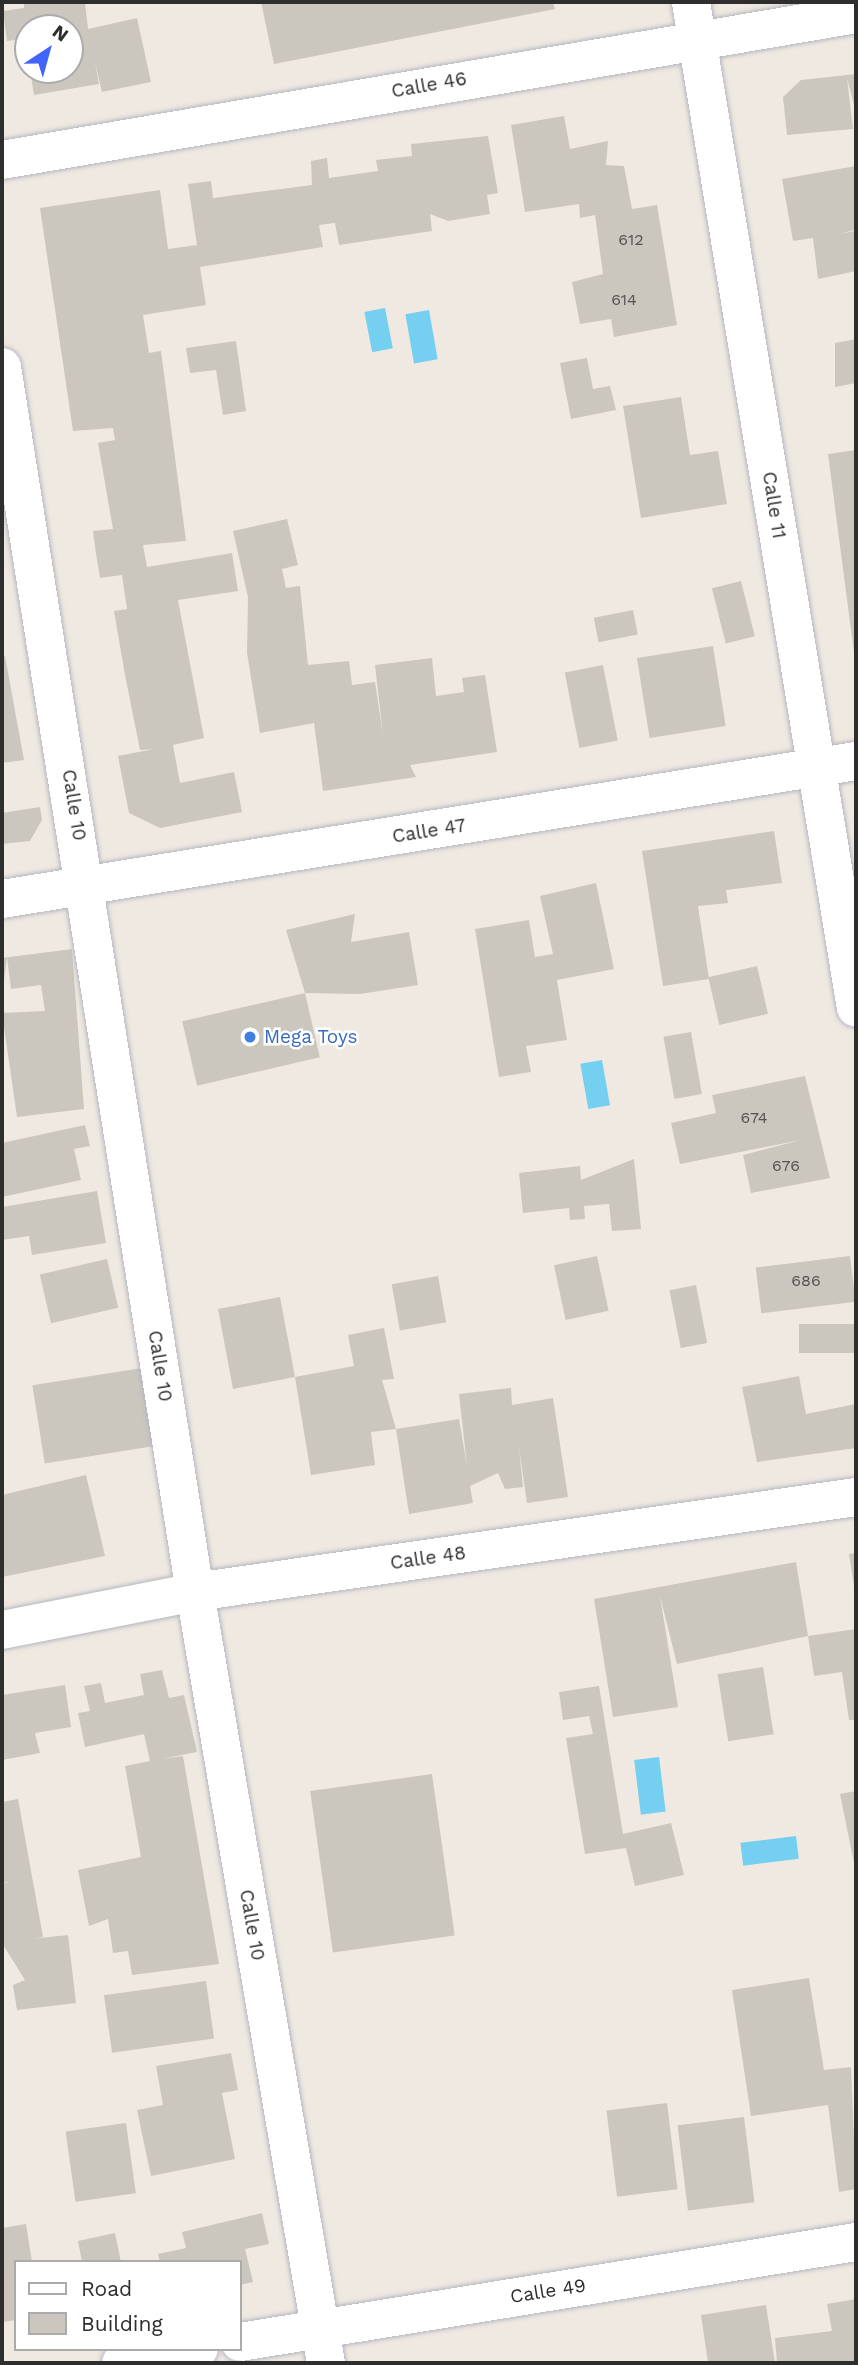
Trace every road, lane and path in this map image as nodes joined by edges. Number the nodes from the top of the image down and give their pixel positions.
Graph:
1 (691, 2) edge
2 (856, 14) edge
3 (697, 39) junction
4 (2, 160) edge
5 (2, 367) edge
6 (856, 761) edge
7 (818, 768) junction
8 (87, 886) junction
9 (2, 899) edge
10 (856, 1007) edge
11 (856, 1497) edge
12 (195, 1592) junction
13 (2, 1630) edge
14 (856, 2242) edge
15 (242, 2342) edge
16 (323, 2345) edge
17 (188, 2351) edge
18 (121, 2363) edge

1 - 3 street, Calle 11
2 - 3 street, Calle 46
3 - 4 street, Calle 46
3 - 7 street, Calle 11
5 - 8 street, Calle 10
6 - 7 street, Calle 47
7 - 8 street, Calle 47
7 - 10 street, Calle 11
8 - 9 street, Calle 47
8 - 12 street, Calle 10
11 - 12 street, Calle 48
12 - 13 street, Calle 48
12 - 16 street, Calle 10
14 - 16 street, Calle 49
15 - 16 street, Calle 49
17 - 18 street

